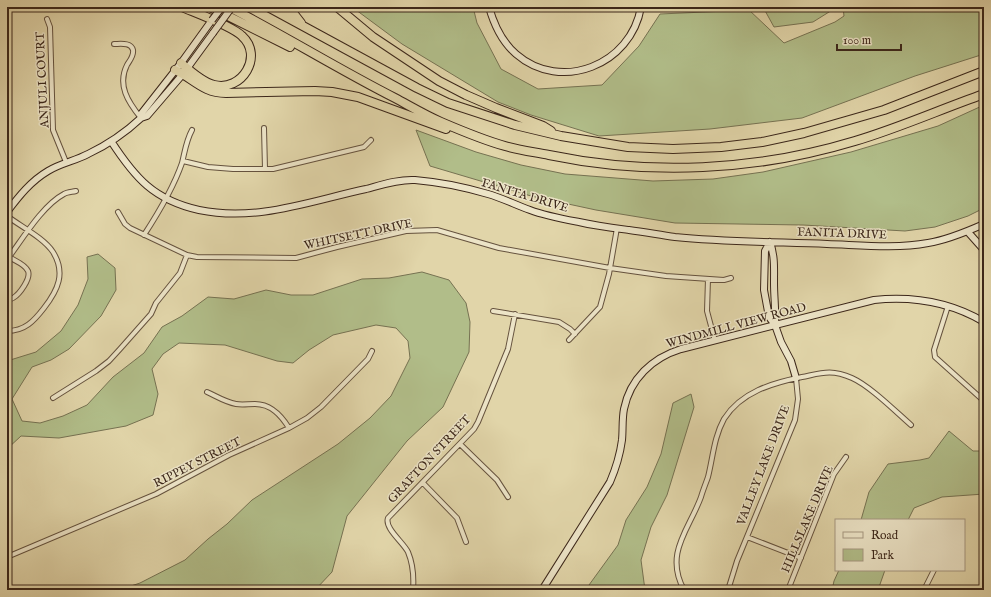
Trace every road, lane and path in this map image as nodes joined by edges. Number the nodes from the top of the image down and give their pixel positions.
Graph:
1 (182, 7) edge
2 (210, 7) edge
3 (222, 7) edge
4 (229, 7) edge
5 (232, 7) edge
6 (268, 7) edge
7 (284, 7) edge
8 (337, 7) edge
9 (488, 7) edge
10 (641, 7) edge
11 (47, 19) dead end
12 (303, 26) junction
13 (114, 44) dead end
14 (335, 67) junction
15 (184, 68) junction
16 (175, 70) joint
17 (984, 71) edge
18 (984, 94) edge
19 (141, 118) junction
20 (264, 128) dead end
21 (192, 130) dead end
22 (561, 136) junction
23 (371, 140) dead end
24 (489, 141) junction
25 (111, 142) junction
26 (182, 161) junction
27 (66, 162) junction
28 (265, 169) junction
29 (76, 191) dead end
30 (167, 199) junction
31 (7, 212) edge
32 (118, 212) dead end
33 (7, 216) edge
34 (984, 224) edge
35 (617, 228) junction
36 (29, 231) junction
37 (968, 232) junction
38 (144, 235) junction
39 (770, 242) junction
40 (984, 250) edge
41 (187, 255) junction
42 (8, 259) edge
43 (610, 268) junction
44 (732, 278) dead end
45 (708, 279) junction
46 (7, 300) edge
47 (948, 306) junction
48 (493, 311) dead end
49 (515, 314) junction
50 (984, 322) edge
51 (775, 325) junction
52 (7, 331) edge
53 (575, 334) junction
54 (569, 340) dead end
55 (714, 341) junction
56 (372, 351) dead end
57 (796, 378) junction
58 (207, 392) dead end
59 (52, 398) dead end
60 (984, 402) edge
61 (911, 425) dead end
62 (289, 428) junction
63 (460, 444) junction
64 (846, 457) dead end
65 (423, 483) junction
66 (508, 497) dead end
67 (746, 538) junction
68 (466, 542) dead end
69 (7, 557) edge
70 (800, 558) junction
71 (934, 571) edge
72 (413, 590) edge
73 (542, 590) edge
74 (684, 590) edge
75 (728, 590) edge
76 (788, 590) edge
77 (924, 590) edge

1 - 15 highway
2 - 14 highway
3 - 15 main road, bridge
4 - 14 highway
5 - 15 main road, bridge
6 - 12 highway
7 - 12 highway
8 - 22 highway
9 - 10 main road
11 - 27 street, ANJULI COURT
12 - 22 highway
13 - 19 street
14 - 24 highway
15 - 16 highway
15 - 19 main road
15 - 24 highway
16 - 19 main road
17 - 22 highway
18 - 24 highway
19 - 25 main road
20 - 28 street
21 - 26 street
23 - 28 street
25 - 27 main road
25 - 30 main road, FANITA DRIVE
26 - 28 street
26 - 30 street
27 - 31 main road
29 - 36 street
30 - 35 main road, FANITA DRIVE
30 - 38 street
32 - 38 street, WHITSETT DRIVE
33 - 36 street
34 - 37 main road, FANITA DRIVE
35 - 39 main road, FANITA DRIVE
35 - 43 street
36 - 42 street
36 - 52 street
37 - 39 main road, FANITA DRIVE
37 - 40 main road
38 - 41 street, WHITSETT DRIVE
39 - 51 main road, VALLEY LAKE DRIVE
39 - 51 main road, VALLEY LAKE DRIVE
41 - 43 street, WHITSETT DRIVE
41 - 59 street
42 - 46 street
43 - 45 street, WHITSETT DRIVE
43 - 53 street
44 - 45 street, WHITSETT DRIVE
45 - 55 street
47 - 50 main road, WINDMILL VIEW ROAD
47 - 51 main road, WINDMILL VIEW ROAD
47 - 60 street
48 - 49 street
49 - 53 street
49 - 63 street, GRAFTON STREET
51 - 55 main road, WINDMILL VIEW ROAD
51 - 57 main road, VALLEY LAKE DRIVE
53 - 54 street
55 - 73 main road, WINDMILL VIEW ROAD
56 - 62 street, RIPPEY STREET
57 - 61 street
57 - 67 street, VALLEY LAKE DRIVE
57 - 74 street
58 - 62 street
62 - 69 street, RIPPEY STREET
63 - 65 street, GRAFTON STREET
63 - 66 street
64 - 70 street, HILLSLAKE DRIVE
65 - 68 street
65 - 72 street, GRAFTON STREET
67 - 70 street
67 - 75 street, VALLEY LAKE DRIVE
70 - 76 street, HILLSLAKE DRIVE
71 - 77 street

